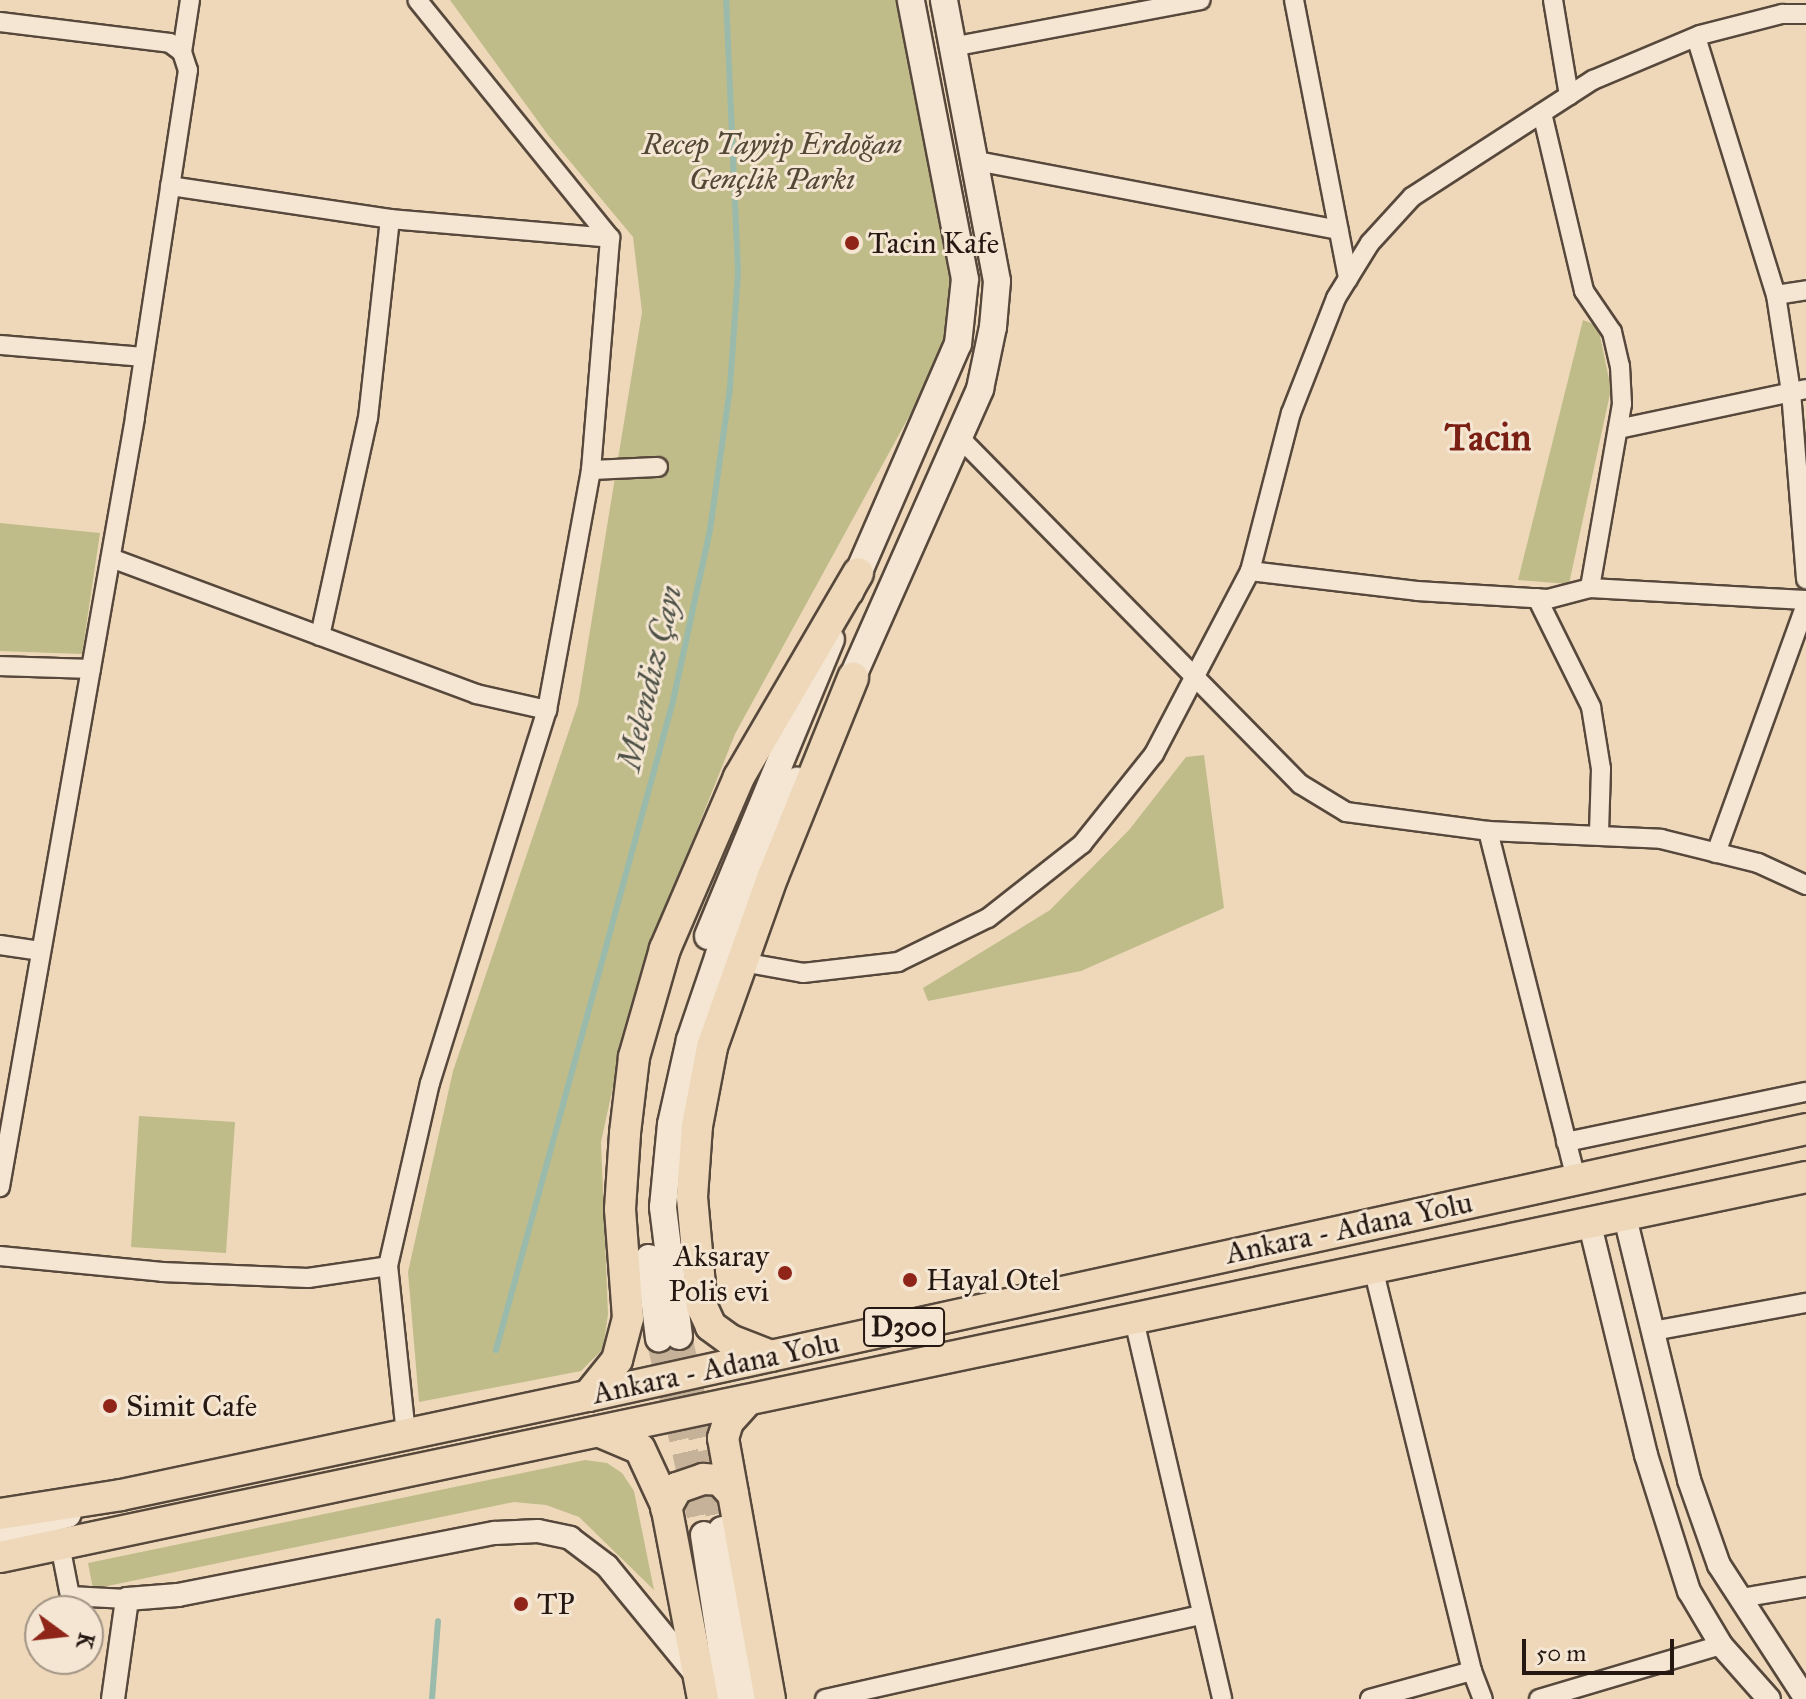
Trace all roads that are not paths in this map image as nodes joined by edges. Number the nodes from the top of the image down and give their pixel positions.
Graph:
1 (190, 0) edge
2 (417, 0) edge
3 (911, 0) edge
4 (944, 0) edge
5 (1201, 0) edge
6 (1294, 0) edge
7 (1553, 0) edge
8 (1806, 14) edge
9 (0, 22) edge
10 (1696, 37) junction
11 (952, 47) junction
12 (182, 52) junction
13 (1569, 96) junction
14 (1542, 113) junction
15 (977, 161) junction
16 (170, 186) junction
17 (390, 219) junction
18 (1338, 230) junction
19 (610, 238) junction
20 (1348, 279) junction
21 (1806, 290) edge
22 (1776, 295) junction
23 (0, 345) edge
24 (144, 357) junction
25 (1798, 391) edge
26 (1618, 429) junction
27 (959, 437) junction
28 (658, 467) dead end
29 (591, 470) junction
30 (111, 558) junction
31 (1250, 571) junction
32 (858, 573) junction
33 (1806, 579) edge
34 (1590, 588) junction
35 (1537, 598) junction
36 (1806, 602) edge
37 (320, 636) junction
38 (0, 666) edge
39 (91, 669) junction
40 (853, 678) junction
41 (1195, 678) junction
42 (547, 710) junction
43 (1488, 831) junction
44 (1599, 833) junction
45 (1716, 853) junction
46 (1806, 885) edge
47 (0, 945) edge
48 (40, 951) junction
49 (742, 962) junction
50 (1806, 1092) edge
51 (1806, 1129) edge
52 (1566, 1142) junction
53 (1806, 1177) edge
54 (1576, 1178) junction
55 (0, 1187) edge
56 (1624, 1213) junction
57 (1589, 1221) junction
58 (0, 1256) edge
59 (388, 1266) junction
60 (1373, 1268) junction
61 (1806, 1303) edge
62 (1134, 1320) junction
63 (1653, 1331) junction
64 (771, 1356) junction
65 (588, 1396) junction
66 (746, 1402) junction
67 (600, 1432) junction
68 (406, 1434) junction
69 (733, 1494) junction
70 (121, 1495) junction
71 (666, 1508) junction
72 (0, 1514) edge
73 (0, 1532) edge
74 (60, 1545) junction
75 (0, 1557) edge
76 (1806, 1587) edge
77 (1741, 1598) junction
78 (127, 1599) junction
79 (1202, 1615) junction
80 (1721, 1645) junction
81 (1472, 1671) junction
82 (702, 1690) edge
83 (113, 1699) edge
84 (729, 1699) edge
85 (748, 1699) edge
86 (770, 1699) edge
87 (825, 1699) edge
88 (1222, 1699) edge
89 (1370, 1699) edge
90 (1483, 1699) edge
91 (1539, 1699) edge
92 (1769, 1699) edge
93 (1806, 1699) edge

1 - 12 street
2 - 19 street
3 - 32 main road
4 - 11 main road
5 - 11 street
6 - 18 street
7 - 13 street
8 - 10 street
9 - 12 street
10 - 13 street
10 - 22 street
11 - 15 main road
12 - 16 street
13 - 14 street
14 - 20 street
14 - 26 street
15 - 18 street
15 - 27 main road
16 - 17 street
16 - 24 street
17 - 19 street
17 - 37 street
18 - 20 street
19 - 29 street
20 - 31 street
21 - 22 street
22 - 25 street
23 - 24 street
24 - 30 street
25 - 26 street
25 - 33 street
26 - 34 street
27 - 40 main road
27 - 41 street
28 - 29 street
29 - 42 street
30 - 37 street
30 - 39 street
31 - 35 street
31 - 41 street
32 - 40 main road
32 - 65 highway
34 - 35 street
34 - 36 street
35 - 44 street
36 - 45 street
37 - 42 street
38 - 39 street
39 - 48 street
40 - 49 highway
41 - 43 street
41 - 49 street
42 - 59 street
43 - 44 street
43 - 52 street
44 - 45 street
45 - 46 street
47 - 48 street
48 - 55 street
49 - 64 highway
50 - 52 street
51 - 54 highway, Ankara - Adana Yolu / D300
52 - 54 street
53 - 56 highway, Ankara - Adana Yolu / D300
54 - 64 highway, Ankara - Adana Yolu / D300
56 - 57 highway, Ankara - Adana Yolu / D300
56 - 63 street
57 - 60 highway, Ankara - Adana Yolu / D300
57 - 80 street
58 - 59 street
59 - 68 street
60 - 62 highway, Ankara - Adana Yolu / D300
60 - 81 street
61 - 63 street
62 - 66 highway, Ankara - Adana Yolu / D300
62 - 79 street
63 - 77 street
64 - 65 highway, Ankara - Adana Yolu / D300
65 - 68 highway, Ankara - Adana Yolu / D300
66 - 67 highway, Ankara - Adana Yolu / D300
66 - 69 highway
67 - 71 highway
67 - 74 highway, Ankara - Adana Yolu / D300
68 - 70 highway, Ankara - Adana Yolu / D300
69 - 71 highway
69 - 86 highway
70 - 72 highway, Ankara - Adana Yolu / D300
70 - 73 main road
71 - 82 highway
74 - 75 highway, Ankara - Adana Yolu / D300
74 - 78 street
76 - 77 street
77 - 93 street
78 - 82 street
78 - 83 street
79 - 87 street
79 - 88 street
80 - 91 street
80 - 92 street
81 - 89 street
81 - 90 street
84 - 85 main road

